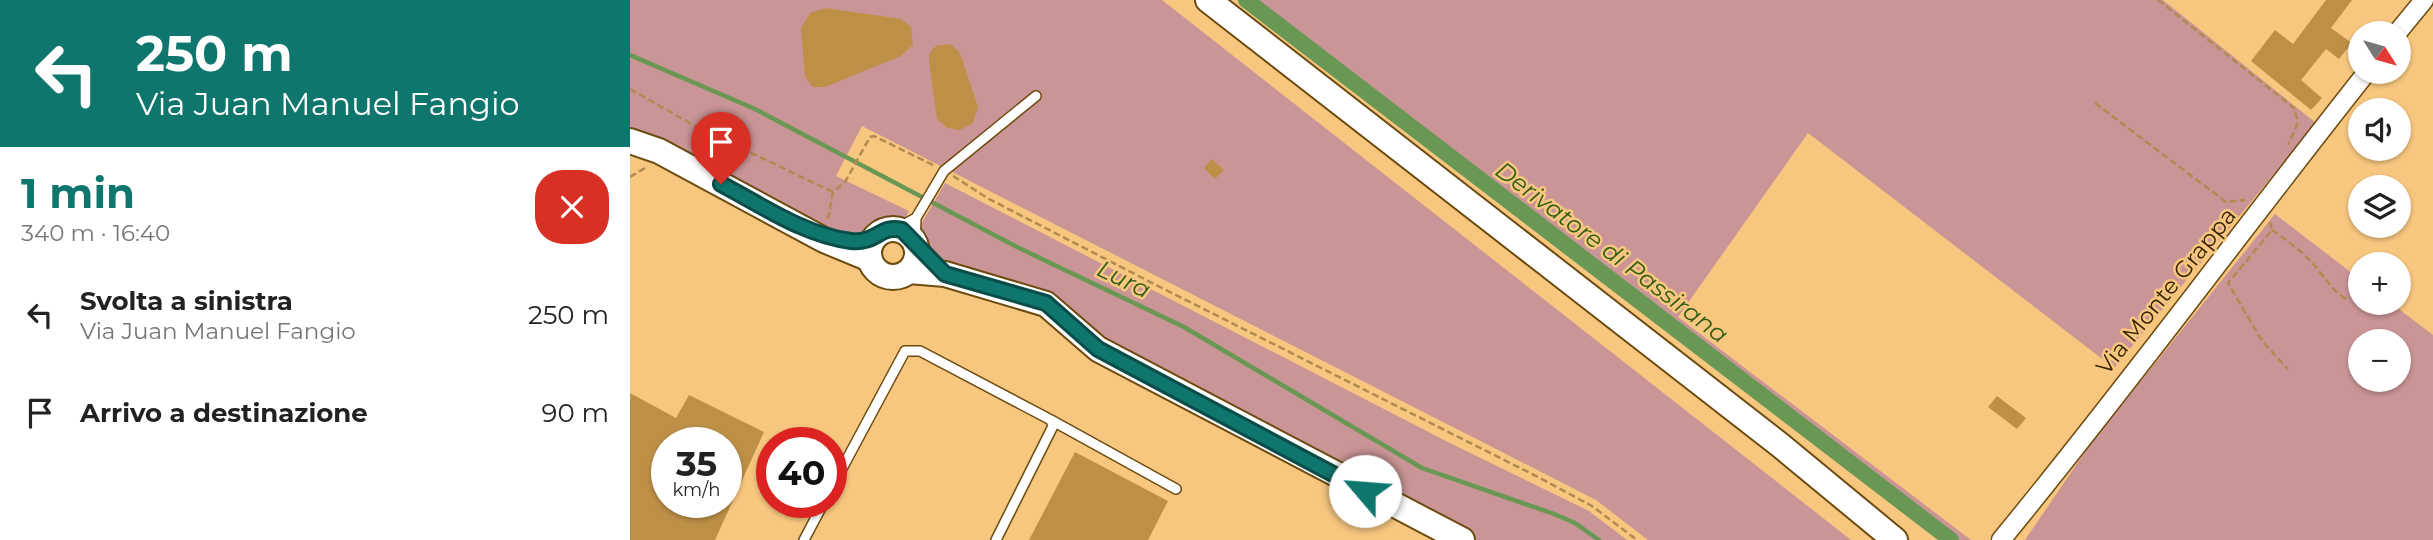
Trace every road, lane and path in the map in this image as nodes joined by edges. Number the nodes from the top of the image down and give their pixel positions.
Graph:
1 (1208, 0) edge
2 (2158, 0) edge
3 (2424, 0) edge
4 (2407, 21) edge
5 (2358, 84) edge
6 (630, 89) edge
7 (1036, 96) dead end
8 (2095, 103) dead end
9 (631, 142) edge
10 (2287, 148) dead end
11 (941, 174) junction
12 (848, 178) dead end
13 (833, 192) dead end
14 (2253, 207) dead end
15 (2270, 219) dead end
16 (2272, 230) junction
17 (911, 241) junction
18 (872, 249) junction
19 (2346, 299) dead end
20 (2288, 369) dead end
21 (1051, 420) junction
22 (847, 459) edge
23 (1176, 489) dead end
24 (816, 518) edge
25 (1456, 538) edge
26 (804, 540) edge
27 (996, 540) edge
28 (1637, 540) edge
29 (1895, 540) edge
30 (2001, 540) edge

1 - 29 street
2 - 10 path
3 - 4 street
5 - 30 street, Via Monte Grappa
6 - 13 path
7 - 11 lane
8 - 14 path
9 - 18 street
11 - 12 path
11 - 17 lane
11 - 28 path
15 - 16 path
16 - 19 path
16 - 20 path
17 - 18 street
17 - 18 street
17 - 25 street
21 - 22 lane
21 - 23 lane
21 - 27 lane
24 - 26 lane

